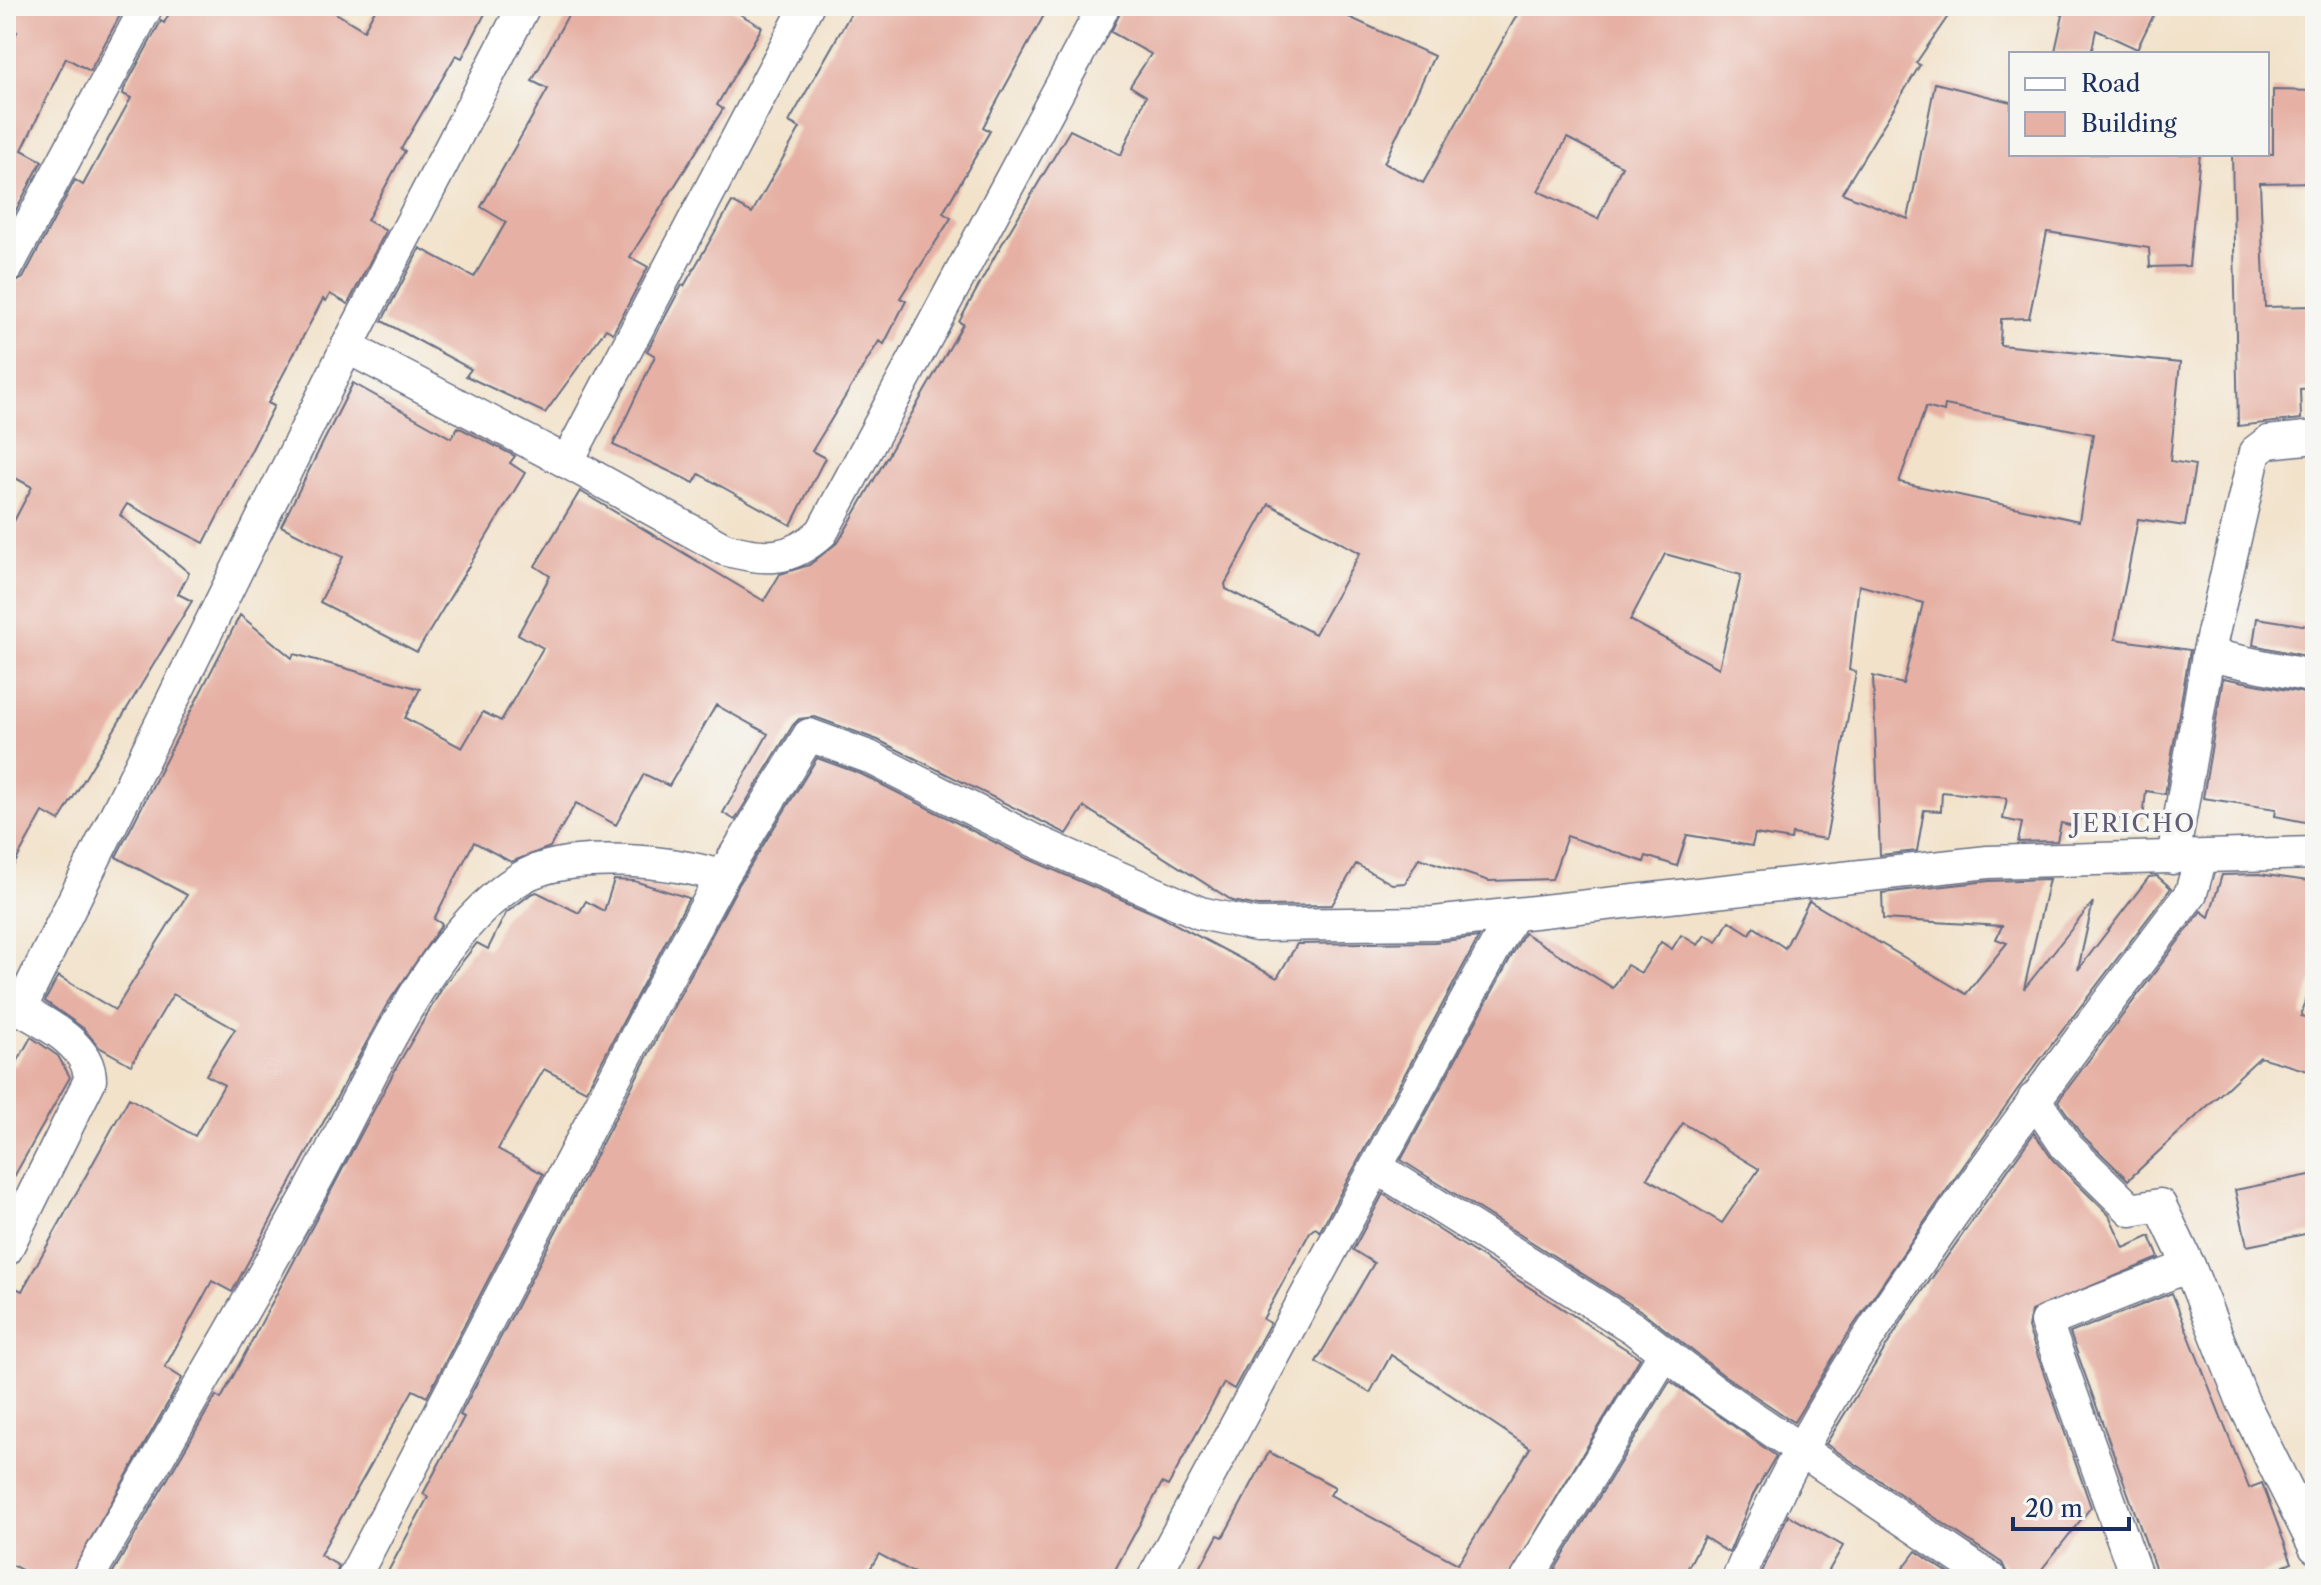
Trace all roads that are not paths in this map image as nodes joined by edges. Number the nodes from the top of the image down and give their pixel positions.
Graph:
1 (147, 6) edge
2 (524, 6) edge
3 (807, 6) edge
4 (1104, 6) edge
5 (6, 269) edge
6 (347, 347) junction
7 (2315, 437) edge
8 (567, 462) junction
9 (2208, 655) junction
10 (2315, 677) edge
11 (2315, 853) edge
12 (2187, 857) junction
13 (722, 877) junction
14 (1513, 914) junction
15 (13, 1005) edge
16 (2034, 1099) junction
17 (1376, 1167) junction
18 (6, 1250) edge
19 (2189, 1266) junction
20 (1665, 1353) junction
21 (1800, 1448) junction
22 (2315, 1547) edge
23 (87, 1579) edge
24 (353, 1579) edge
25 (1153, 1579) edge
26 (1527, 1579) edge
27 (1738, 1579) edge
28 (1991, 1579) edge
29 (2137, 1579) edge

1 - 5 street
2 - 6 street
3 - 8 street
4 - 8 street
6 - 8 street
6 - 15 street
7 - 9 street
9 - 10 street
9 - 12 street
11 - 12 street
12 - 14 street
12 - 16 street
13 - 14 street
13 - 23 street
13 - 24 street
14 - 17 street
15 - 18 street
16 - 19 street
16 - 21 street
17 - 20 street
17 - 25 street
19 - 22 street
19 - 29 street
20 - 21 street
20 - 26 street
21 - 27 street
21 - 28 street

